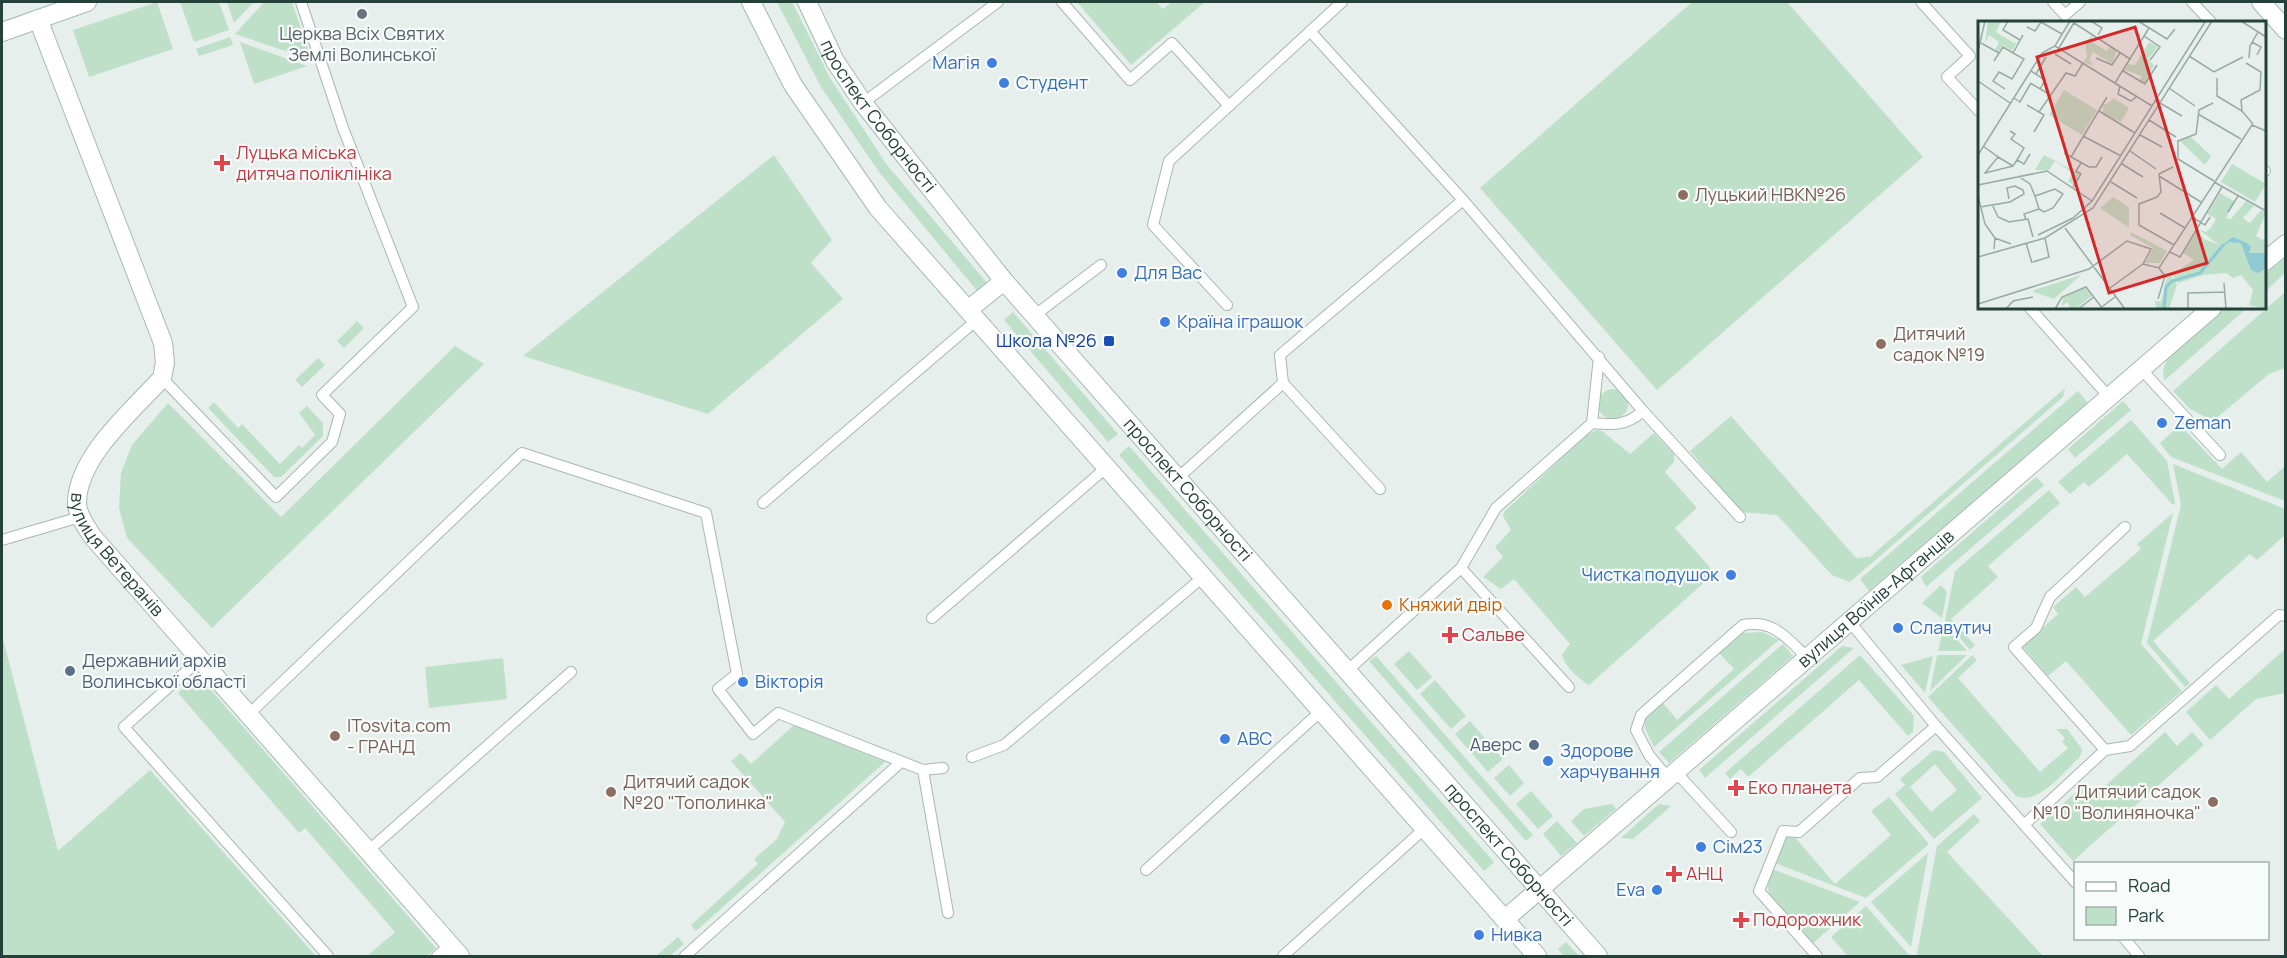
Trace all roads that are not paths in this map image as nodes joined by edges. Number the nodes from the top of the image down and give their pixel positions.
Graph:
1 (87, 2) edge
2 (301, 2) edge
3 (751, 2) edge
4 (807, 2) edge
5 (998, 2) edge
6 (1062, 2) edge
7 (1342, 2) edge
8 (2053, 2) edge
9 (2080, 2) edge
10 (2192, 2) edge
11 (2261, 2) edge
12 (1928, 4) edge
13 (38, 19) junction
14 (2210, 21) edge
15 (2286, 30) edge
16 (1310, 31) junction
17 (2, 32) edge
18 (863, 103) junction
19 (1229, 105) junction
20 (1978, 110) edge
21 (1463, 200) junction
22 (2286, 244) edge
23 (2266, 261) edge
24 (1101, 265) dead end
25 (1004, 281) junction
26 (1227, 305) dead end
27 (2031, 309) edge
28 (2211, 309) edge
29 (973, 314) junction
30 (1035, 315) junction
31 (1599, 357) junction
32 (2141, 369) junction
33 (162, 378) junction
34 (1283, 383) junction
35 (2109, 397) junction
36 (1643, 411) junction
37 (1592, 423) junction
38 (2220, 455) dead end
39 (1107, 467) junction
40 (1179, 477) junction
41 (1380, 489) dead end
42 (763, 503) dead end
43 (80, 517) junction
44 (1740, 517) dead end
45 (2125, 527) dead end
46 (2, 540) edge
47 (1461, 568) junction
48 (1203, 577) junction
49 (2286, 616) edge
50 (932, 618) dead end
51 (1849, 621) junction
52 (1807, 657) junction
53 (199, 660) junction
54 (1348, 670) junction
55 (572, 672) dead end
56 (1569, 687) dead end
57 (1321, 711) junction
58 (249, 714) junction
59 (1936, 726) junction
60 (2105, 750) junction
61 (972, 757) dead end
62 (901, 762) junction
63 (943, 768) dead end
64 (923, 770) junction
65 (1672, 775) junction
66 (2025, 824) junction
67 (1424, 829) junction
68 (1731, 832) dead end
69 (368, 851) junction
70 (1146, 870) dead end
71 (2074, 881) edge
72 (1540, 889) junction
73 (948, 913) dead end
74 (1505, 920) junction
75 (2125, 940) edge
76 (449, 953) edge
77 (328, 957) edge
78 (685, 957) edge
79 (1283, 957) edge
80 (1537, 957) edge
81 (1599, 957) edge
82 (1817, 957) edge
83 (2139, 957) edge

1 - 13 main road
2 - 33 lane
3 - 29 main road
4 - 18 main road, проспект Соборності
5 - 18 lane
6 - 19 lane
7 - 16 lane
8 - 9 lane
10 - 14 lane
11 - 15 main road
12 - 20 lane
13 - 17 main road
13 - 33 main road
16 - 19 lane
16 - 21 lane
18 - 25 main road, проспект Соборності
19 - 26 lane
21 - 31 lane
21 - 34 lane
22 - 23 main road
24 - 30 lane
25 - 29 main road
25 - 30 main road, проспект Соборності
27 - 35 lane
28 - 32 main road, вулиця Воїнів-Афганців
29 - 39 main road
29 - 42 lane
30 - 40 main road, проспект Соборності
31 - 36 lane
31 - 37 lane
32 - 35 main road, вулиця Воїнів-Афганців
32 - 38 lane
33 - 43 main road, вулиця Ветеранів
34 - 40 lane
34 - 41 lane
35 - 51 main road, вулиця Воїнів-Афганців
36 - 37 lane
36 - 44 lane
37 - 47 lane
39 - 48 main road
39 - 50 lane
40 - 54 main road, проспект Соборності
43 - 46 lane
43 - 53 main road, вулиця Ветеранів
45 - 60 lane
47 - 54 lane
47 - 56 lane
48 - 57 main road
48 - 61 lane
49 - 60 lane
51 - 52 main road, вулиця Воїнів-Афганців
51 - 59 lane
52 - 65 main road, вулиця Воїнів-Афганців
52 - 65 lane
53 - 58 main road, вулиця Ветеранів
53 - 77 lane
54 - 72 main road, проспект Соборності
55 - 69 lane
57 - 67 main road
57 - 70 lane
58 - 62 lane
58 - 69 main road, вулиця Ветеранів
59 - 66 lane
59 - 82 lane
60 - 66 lane
62 - 64 lane
62 - 78 lane
63 - 64 lane
64 - 73 lane
65 - 68 lane
65 - 72 main road, вулиця Воїнів-Афганців
66 - 71 lane
67 - 74 main road
67 - 79 lane
69 - 76 main road, вулиця Ветеранів
72 - 74 main road, вулиця Воїнів-Афганців
72 - 81 main road, проспект Соборності
74 - 80 main road
75 - 83 lane

